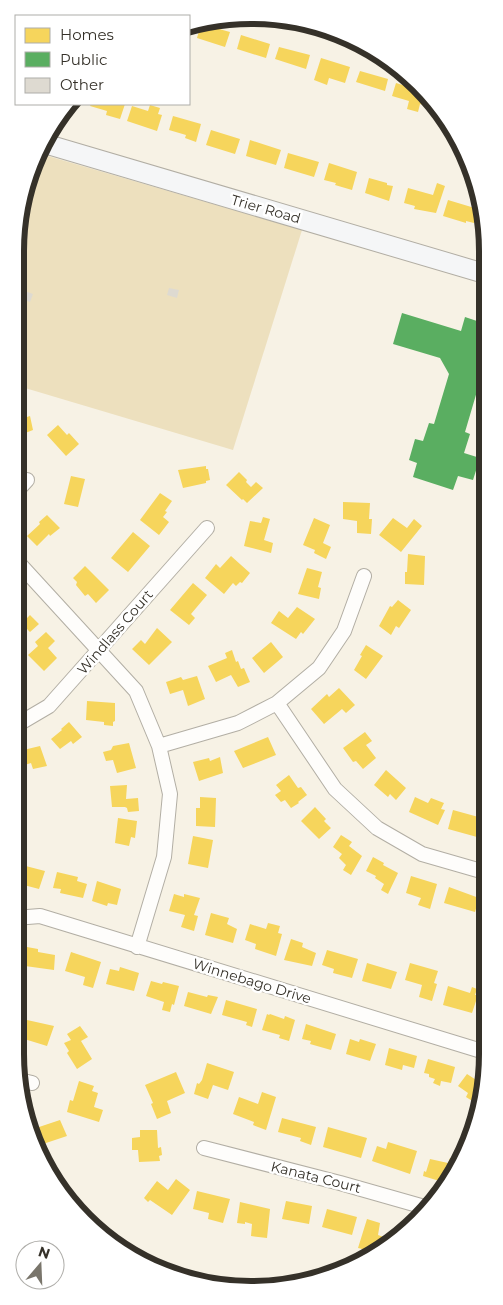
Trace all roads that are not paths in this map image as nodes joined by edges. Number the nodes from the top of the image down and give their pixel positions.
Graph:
1 (50, 145) edge
2 (479, 272) edge
3 (27, 480) dead end
4 (24, 483) edge
5 (207, 528) dead end
6 (24, 569) edge
7 (364, 576) dead end
8 (100, 650) junction
9 (277, 704) junction
10 (24, 721) edge
11 (159, 746) junction
12 (479, 870) edge
13 (24, 917) edge
14 (137, 947) junction
15 (479, 1050) edge
16 (204, 1148) dead end
17 (421, 1206) edge

1 - 2 street, Trier Road
3 - 4 street
5 - 8 street, Windlass Court
6 - 8 street
7 - 9 street
8 - 10 street, Windlass Court
8 - 11 street
9 - 11 street
9 - 12 street
11 - 14 street
13 - 14 street, Winnebago Drive
14 - 15 street, Winnebago Drive
16 - 17 street, Kanata Court

